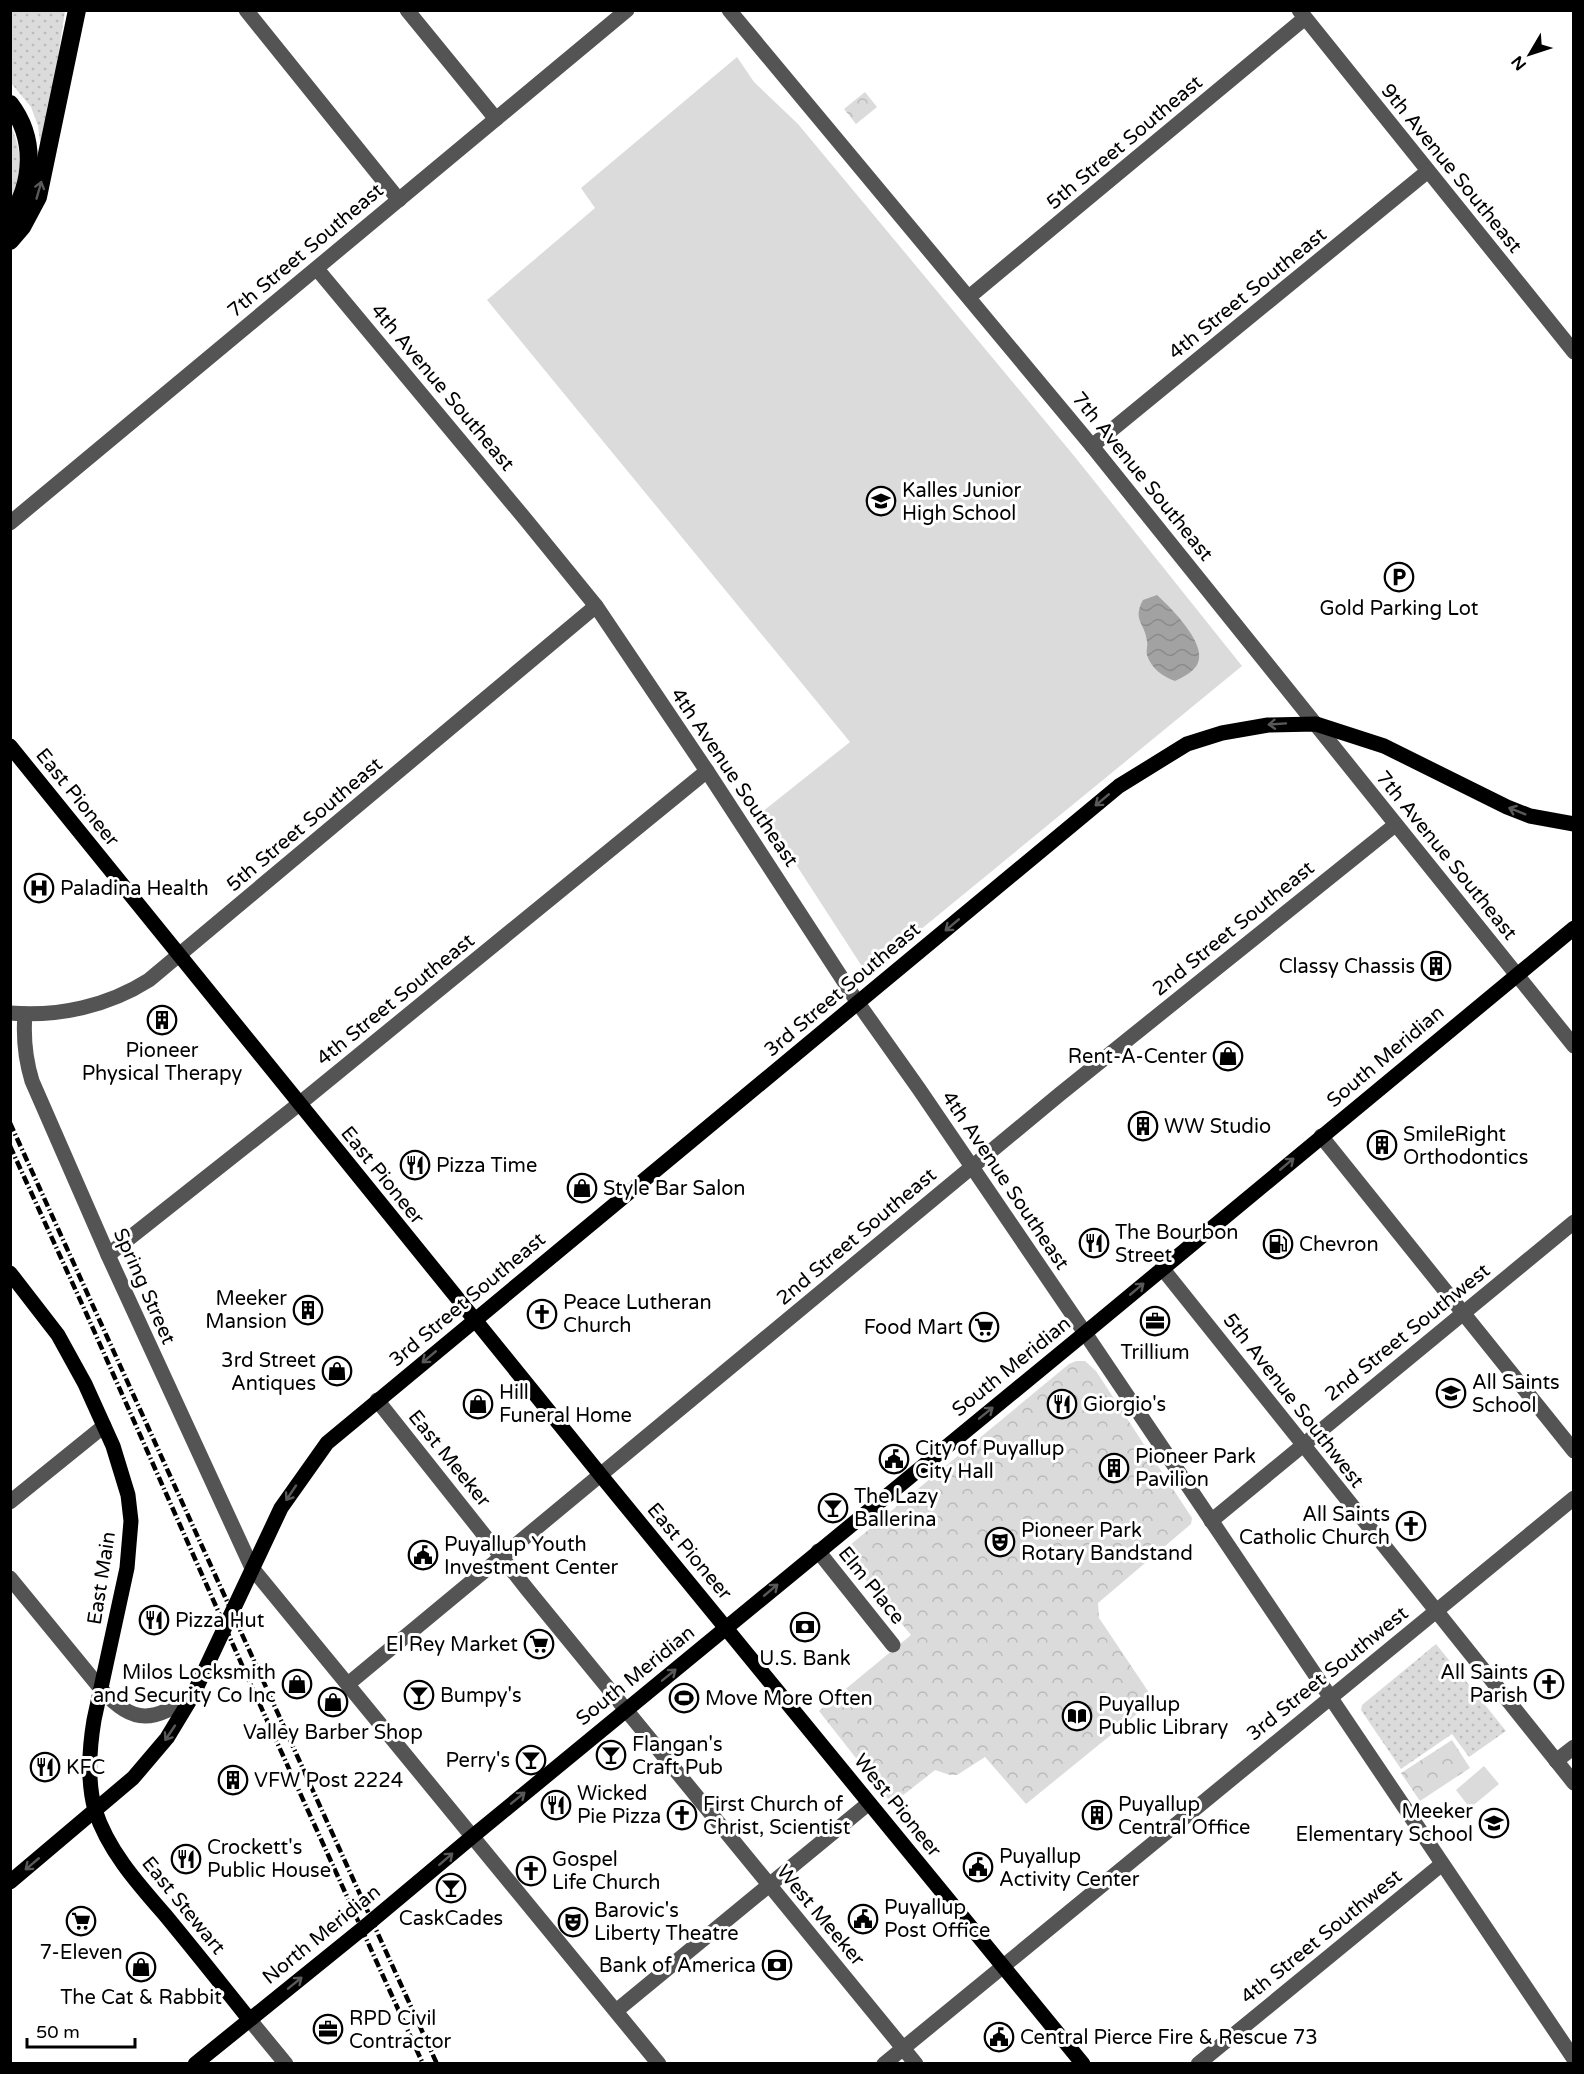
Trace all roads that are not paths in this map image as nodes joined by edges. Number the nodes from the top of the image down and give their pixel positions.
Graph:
1 (78, 10) edge
2 (246, 10) edge
3 (407, 10) edge
4 (627, 10) edge
5 (729, 10) edge
6 (1302, 14) edge
7 (10, 104) edge
8 (496, 119) junction
9 (1428, 171) junction
10 (399, 200) junction
11 (10, 218) edge
12 (10, 241) edge
13 (317, 269) junction
14 (969, 297) junction
15 (1574, 352) edge
16 (1092, 446) junction
17 (10, 523) edge
18 (596, 606) junction
19 (1316, 724) junction
20 (10, 746) edge
21 (706, 771) junction
22 (1574, 824) edge
23 (1395, 825) junction
24 (1574, 928) edge
25 (179, 956) junction
26 (1517, 974) junction
27 (858, 1004) junction
28 (18, 1013) edge
29 (1574, 1046) edge
30 (299, 1104) junction
31 (1321, 1136) junction
32 (972, 1167) junction
33 (1574, 1222) edge
34 (108, 1255) junction
35 (1162, 1268) junction
36 (10, 1273) edge
37 (1463, 1313) junction
38 (474, 1320) junction
39 (1085, 1333) junction
40 (377, 1400) junction
41 (104, 1426) junction
42 (1302, 1446) junction
43 (1574, 1451) edge
44 (600, 1475) junction
45 (1574, 1498) edge
46 (10, 1502) edge
47 (1211, 1521) junction
48 (818, 1551) junction
49 (501, 1557) junction
50 (252, 1568) junction
51 (10, 1578) edge
52 (1436, 1611) junction
53 (726, 1628) junction
54 (894, 1645) dead end
55 (348, 1684) junction
56 (101, 1689) junction
57 (193, 1695) junction
58 (1330, 1697) junction
59 (626, 1710) junction
60 (1574, 1747) edge
61 (1556, 1761) junction
62 (1574, 1783) edge
63 (869, 1803) junction
64 (96, 1812) junction
65 (473, 1836) junction
66 (1442, 1864) junction
67 (10, 1882) edge
68 (769, 1886) junction
69 (1002, 1966) junction
70 (616, 2011) junction
71 (249, 2019) junction
72 (903, 2048) junction
73 (1574, 2059) edge
74 (195, 2064) edge
75 (286, 2064) edge
76 (659, 2064) edge
77 (884, 2064) edge
78 (916, 2064) edge
79 (1083, 2064) edge
80 (1198, 2064) edge

12 -> 1 highway
2 - 10 street
3 - 8 street
4 - 8 street, 7th Street Southeast
5 - 14 street, 7th Avenue Southeast
6 - 9 street, 9th Avenue Southeast
6 - 14 street, 5th Street Southeast
7 - 11 highway
8 - 10 street, 7th Street Southeast
9 - 15 street, 9th Avenue Southeast
9 - 16 street, 4th Street Southeast
10 - 13 street, 7th Street Southeast
13 - 17 street, 7th Street Southeast
13 - 18 street, 4th Avenue Southeast
14 - 16 street, 7th Avenue Southeast
16 - 19 street, 7th Avenue Southeast
18 - 21 street, 4th Avenue Southeast
18 - 25 street, 5th Street Southeast
22 -> 19 main road, 3rd Street Southeast
19 - 23 street, 7th Avenue Southeast
19 -> 27 main road, 3rd Street Southeast
20 - 25 main road, East Pioneer
21 - 27 street, 4th Avenue Southeast
21 - 30 street, 4th Street Southeast
23 - 26 street, 7th Avenue Southeast
23 - 32 street, 2nd Street Southeast
24 - 26 main road, South Meridian
25 - 28 street, 5th Street Southeast
25 - 30 main road, East Pioneer
26 - 29 street, 7th Avenue Southeast
26 - 31 main road, South Meridian
27 - 32 street, 4th Avenue Southeast
27 - 38 main road, 3rd Street Southeast
28 - 34 street, Spring Street
30 - 34 street, 4th Street Southeast
30 - 38 main road, East Pioneer
35 -> 31 main road, South Meridian
31 - 37 street
32 - 39 street, 4th Avenue Southeast
32 - 44 street, 2nd Street Southeast
33 - 37 street, 2nd Street Southwest
34 - 50 street, Spring Street
39 -> 35 main road, South Meridian
35 - 42 street, 5th Avenue Southwest
36 - 41 main road, East Main
37 - 42 street, 2nd Street Southwest
37 - 43 street
38 -> 40 main road, 3rd Street Southeast
38 - 44 main road, East Pioneer
39 - 47 street, 4th Avenue Southeast
48 -> 39 main road, South Meridian
40 - 49 street, East Meeker
40 -> 50 main road, 3rd Street Southeast
41 - 46 street
41 - 56 main road, East Main
42 - 47 street, 2nd Street Southwest
42 - 52 street, 5th Avenue Southwest
44 - 49 street, 2nd Street Southeast
44 - 53 main road, East Pioneer
45 - 52 street, 3rd Street Southwest
47 - 58 street, 4th Avenue Southeast
53 -> 48 main road, South Meridian
48 - 54 street, Elm Place
49 - 55 street, 2nd Street Southeast
49 - 59 street, East Meeker
50 - 55 street
50 - 57 main road, 3rd Street Southeast
51 - 56 street
52 - 58 street, 3rd Street Southwest
52 - 61 street, 5th Avenue Southwest
59 -> 53 main road, South Meridian
53 - 63 main road, West Pioneer
55 - 65 street
56 - 57 street
56 - 64 main road, East Main
57 -> 64 main road, 3rd Street Southeast
58 - 66 street, 4th Avenue Southeast
58 - 69 street, 3rd Street Southwest
65 -> 59 main road, South Meridian
59 - 68 street, West Meeker
60 - 61 street
61 - 62 street, 5th Avenue Southwest
63 - 68 street
63 - 69 main road, West Pioneer
64 -> 67 main road, 3rd Street Southeast
64 - 71 main road, East Stewart
65 - 70 street
71 -> 65 main road, North Meridian
66 - 73 street, 4th Avenue Southeast
66 - 80 street, 4th Street Southwest
68 - 70 street
68 - 72 street, West Meeker
69 - 72 street, 3rd Street Southwest
69 - 79 main road, West Pioneer
70 - 76 street
71 - 74 main road, North Meridian
71 - 75 street
72 - 77 street, 3rd Street Southwest
72 - 78 street, West Meeker

